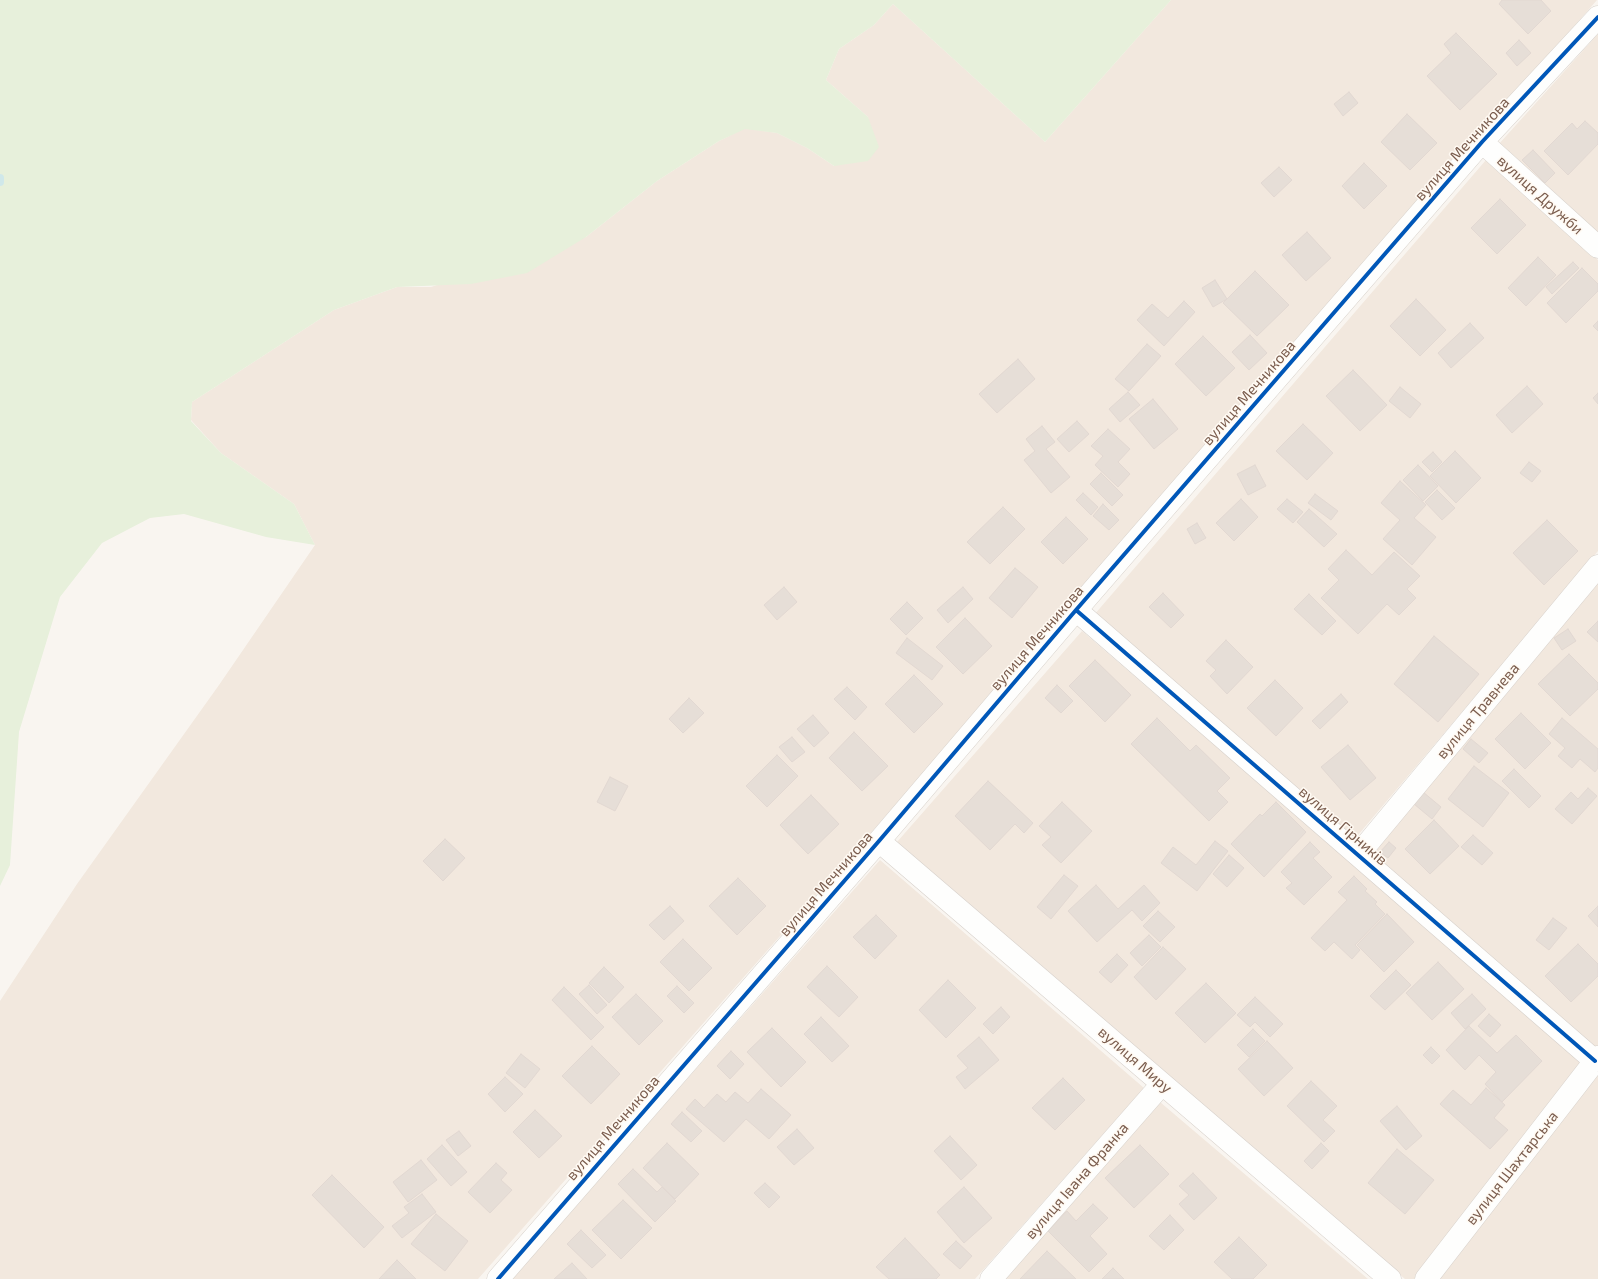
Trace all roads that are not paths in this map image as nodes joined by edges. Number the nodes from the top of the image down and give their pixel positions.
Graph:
1 (1598, 17) edge
2 (1482, 142) junction
3 (1598, 247) edge
4 (1598, 566) edge
5 (1076, 610) junction
6 (879, 841) junction
7 (1358, 855) junction
8 (1597, 1059) edge
9 (1162, 1084) junction
10 (498, 1279) edge
11 (991, 1279) edge
12 (1390, 1279) edge
13 (1426, 1279) edge

1 - 2 street, вулиця Мечникова
2 - 3 street, вулиця Дружби
2 - 5 street, вулиця Мечникова
4 - 7 street, вулиця Травнева
5 - 6 street, вулиця Мечникова
5 - 7 street, вулиця Гірників
6 - 9 street, вулиця Миру
6 - 10 street, вулиця Мечникова
7 - 8 street, вулиця Гірників
8 - 13 street, вулиця Шахтарська
9 - 11 street, вулиця Івана Франка
9 - 12 street, вулиця Миру

